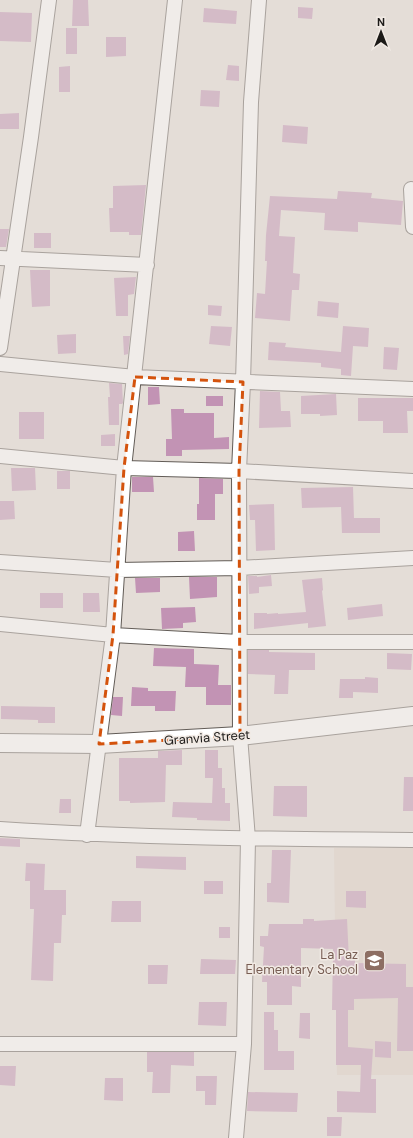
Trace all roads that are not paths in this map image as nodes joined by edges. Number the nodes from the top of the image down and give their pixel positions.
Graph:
1 (50, 0) edge
2 (175, 0) edge
3 (259, 0) edge
4 (411, 189) dead end
5 (413, 227) edge
6 (7, 259) edge
7 (147, 265) junction
8 (0, 348) edge
9 (0, 364) edge
10 (135, 378) junction
11 (243, 382) junction
12 (413, 389) edge
13 (0, 456) edge
14 (124, 468) junction
15 (239, 471) junction
16 (413, 481) edge
17 (413, 558) edge
18 (0, 562) edge
19 (240, 568) junction
20 (117, 570) junction
21 (0, 624) edge
22 (113, 635) junction
23 (240, 642) junction
24 (413, 642) edge
25 (413, 716) edge
26 (240, 736) junction
27 (0, 743) edge
28 (99, 744) junction
29 (0, 830) edge
30 (87, 835) junction
31 (248, 839) junction
32 (412, 840) edge
33 (0, 1044) edge
34 (244, 1044) junction
35 (236, 1138) edge

1 - 6 street
2 - 7 street
3 - 11 street
4 - 5 street
6 - 7 street
6 - 8 street
7 - 10 street
9 - 10 street
10 - 11 street
10 - 14 street
11 - 12 street
11 - 15 street
13 - 14 street
14 - 15 street
14 - 20 street
15 - 16 street
15 - 19 street
17 - 19 street
18 - 20 street
19 - 20 street
19 - 23 street
20 - 22 street
21 - 22 street
22 - 23 street
22 - 28 street
23 - 24 street
23 - 26 street
25 - 26 street, Granvia Street
26 - 28 street, Granvia Street
26 - 31 street
27 - 28 street, Granvia Street
28 - 30 street
29 - 30 street
30 - 31 street
31 - 32 street
31 - 34 street
33 - 34 street
34 - 35 street

